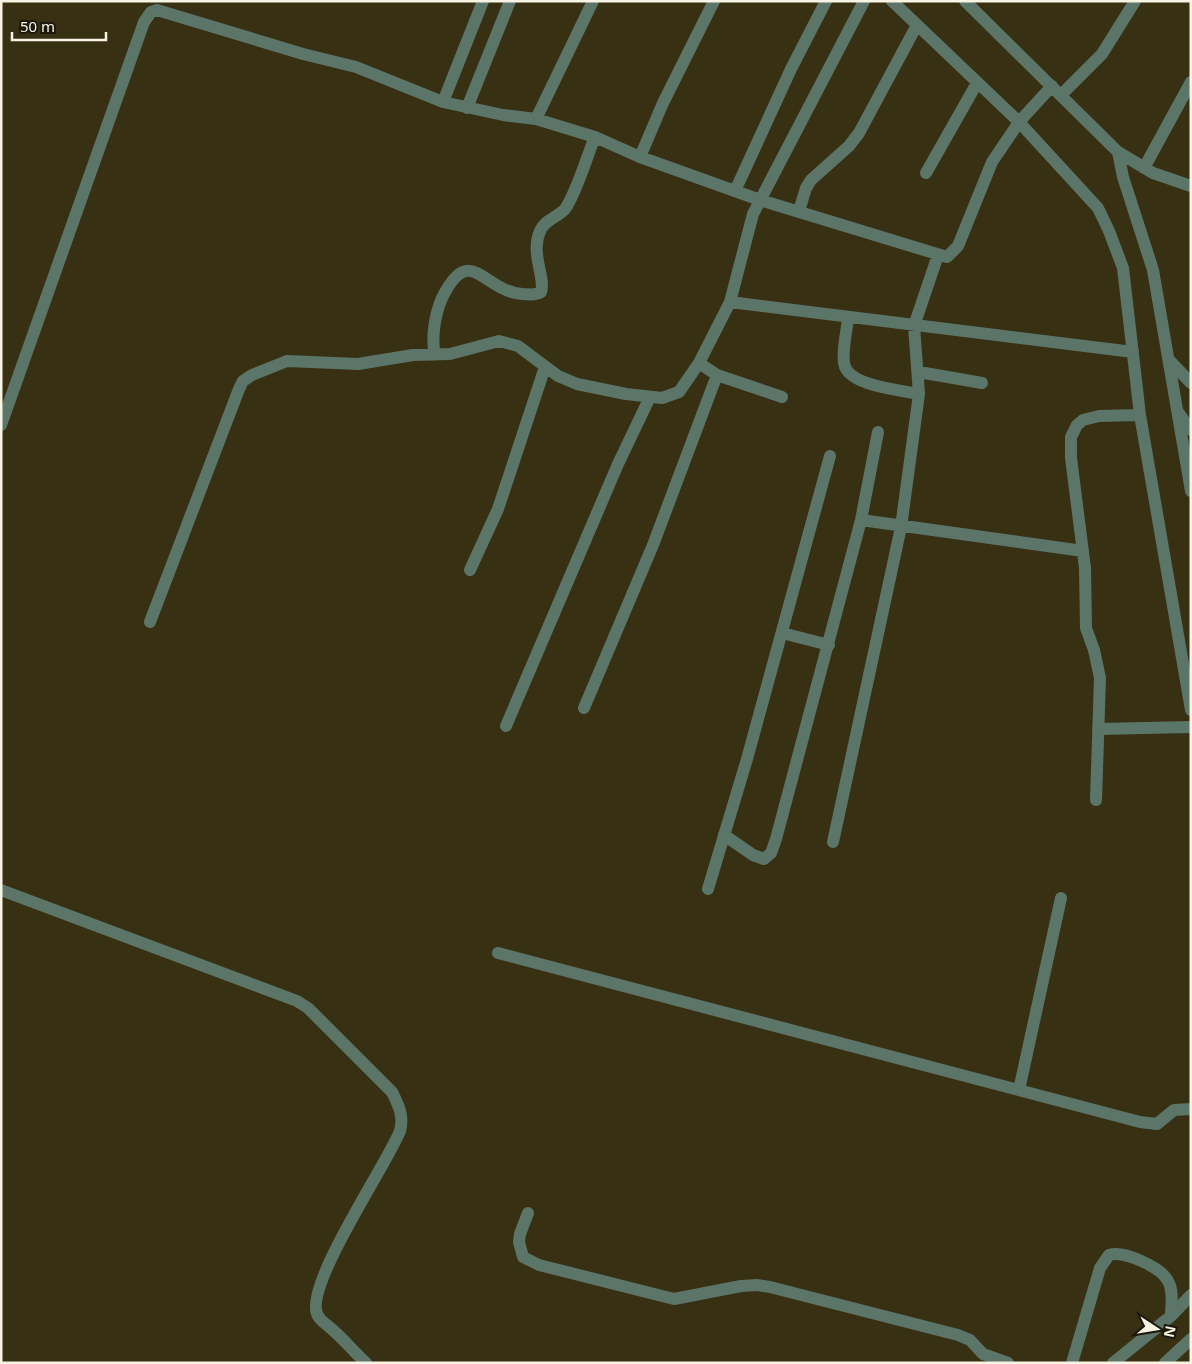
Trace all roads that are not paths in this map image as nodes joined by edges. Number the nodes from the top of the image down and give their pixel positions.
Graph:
1 (483, 1) edge
2 (510, 1) edge
3 (593, 1) edge
4 (714, 1) edge
5 (826, 1) edge
6 (864, 1) edge
7 (892, 1) edge
8 (965, 1) edge
9 (1135, 1) edge
10 (917, 25) junction
11 (1191, 82) edge
12 (977, 83) junction
13 (1056, 90) junction
14 (443, 102) junction
15 (466, 108) junction
16 (536, 118) junction
17 (1024, 118) junction
18 (595, 137) junction
19 (1118, 152) junction
20 (640, 157) junction
21 (1144, 168) junction
22 (926, 173) dead end
23 (1191, 186) edge
24 (735, 191) junction
25 (760, 200) junction
26 (799, 211) junction
27 (938, 255) junction
28 (730, 302) junction
29 (848, 317) junction
30 (914, 326) junction
31 (1133, 352) junction
32 (435, 355) junction
33 (1168, 359) junction
34 (699, 364) junction
35 (545, 367) junction
36 (919, 372) junction
37 (716, 374) junction
38 (982, 383) dead end
39 (1191, 383) edge
40 (919, 394) junction
41 (650, 397) junction
42 (782, 397) dead end
43 (1177, 410) junction
44 (1140, 415) junction
45 (1, 425) edge
46 (1191, 430) edge
47 (878, 432) dead end
48 (830, 456) dead end
49 (1191, 491) edge
50 (861, 520) junction
51 (901, 526) junction
52 (1083, 551) junction
53 (470, 570) dead end
54 (150, 622) dead end
55 (782, 634) junction
56 (829, 645) junction
57 (584, 708) dead end
58 (1191, 710) edge
59 (506, 726) dead end
60 (1191, 727) edge
61 (1098, 729) junction
62 (1096, 800) dead end
63 (724, 835) junction
64 (833, 842) dead end
65 (708, 889) dead end
66 (1, 890) edge
67 (1061, 898) dead end
68 (498, 953) dead end
69 (1019, 1090) junction
70 (1191, 1109) edge
71 (528, 1213) dead end
72 (1191, 1295) edge
73 (1171, 1316) junction
74 (1191, 1339) edge
75 (366, 1363) edge
76 (1008, 1363) edge
77 (1072, 1363) edge
78 (1114, 1363) edge
79 (1165, 1363) edge

1 - 14 street
2 - 15 street
3 - 16 street
4 - 20 street
5 - 24 street
6 - 25 street
7 - 10 street
8 - 13 street
9 - 13 street
10 - 12 street
10 - 26 street
11 - 21 street
12 - 17 street
12 - 22 street
13 - 17 street
13 - 19 street
14 - 15 street
14 - 45 street
15 - 16 street
16 - 18 street
17 - 27 street
17 - 31 street
18 - 20 street
18 - 32 street
19 - 21 street
19 - 33 street
20 - 24 street
21 - 23 street
24 - 25 street
25 - 26 street
25 - 28 street
26 - 27 street
27 - 30 street
28 - 29 street
28 - 34 street
29 - 30 street
29 - 40 street
30 - 31 street
30 - 36 street
31 - 44 street
32 - 35 street
32 - 54 street
33 - 39 street
33 - 43 street
34 - 37 street
34 - 41 street
35 - 41 street
35 - 53 street
36 - 38 street
36 - 40 street
37 - 42 street
37 - 57 street
40 - 51 street
41 - 59 street
43 - 46 street
43 - 49 street
44 - 52 street
44 - 58 street
47 - 50 street
48 - 55 street
50 - 51 street
50 - 56 street
51 - 52 street
51 - 64 street
52 - 61 street
55 - 56 street
55 - 63 street
56 - 63 street
60 - 61 street
61 - 62 street
63 - 65 street
66 - 75 street
67 - 69 street
68 - 69 street
69 - 70 street
71 - 76 street
72 - 73 street
73 - 77 street
73 - 78 street
74 - 79 street

